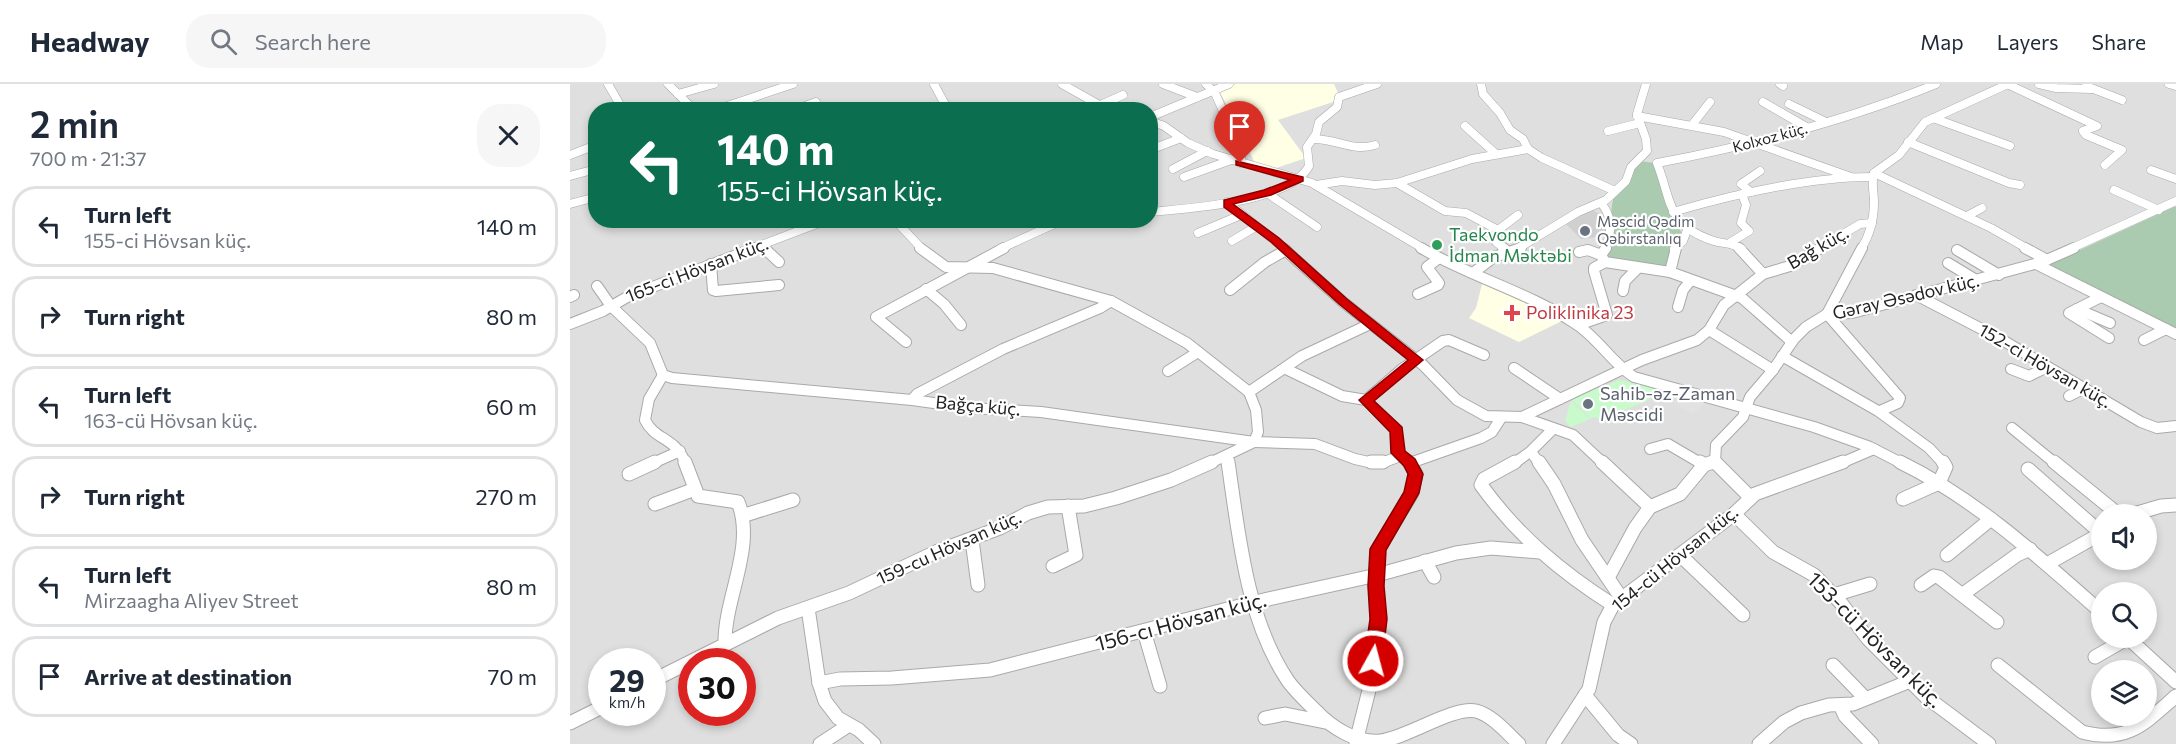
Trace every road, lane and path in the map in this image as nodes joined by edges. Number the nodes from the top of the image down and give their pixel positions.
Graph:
1 (608, 84) edge
2 (668, 84) edge
3 (714, 84) edge
4 (793, 84) edge
5 (934, 84) edge
6 (1082, 84) edge
7 (1163, 84) edge
8 (1206, 84) edge
9 (1229, 84) edge
10 (1377, 84) edge
11 (1481, 84) edge
12 (1646, 84) edge
13 (1936, 84) edge
14 (1990, 84) edge
15 (2039, 84) edge
16 (2079, 84) edge
17 (2169, 84) edge
18 (2005, 85) edge
19 (1066, 86) edge
20 (2176, 86) edge
21 (2091, 88) junction
22 (1212, 90) junction
23 (678, 94) junction
24 (1123, 95) dead end
25 (1197, 97) junction
26 (2122, 100) dead end
27 (619, 102) edge
28 (686, 102) edge
29 (739, 102) edge
30 (942, 102) edge
31 (1088, 102) edge
32 (1108, 102) edge
33 (1710, 102) dead end
34 (1763, 102) dead end
35 (1789, 104) dead end
36 (1158, 114) edge
37 (1933, 118) junction
38 (1639, 120) junction
39 (1826, 122) junction
40 (1158, 124) edge
41 (1692, 124) junction
42 (1465, 126) dead end
43 (1808, 128) junction
44 (1608, 131) dead end
45 (1181, 138) junction
46 (1313, 139) junction
47 (1908, 142) junction
48 (1753, 143) junction
49 (1375, 145) dead end
50 (2010, 146) dead end
51 (1158, 147) edge
52 (588, 148) edge
53 (1528, 149) junction
54 (1207, 151) junction
55 (1496, 154) junction
56 (570, 155) edge
57 (1642, 157) junction
58 (1235, 162) junction
59 (1657, 163) junction
60 (2105, 165) dead end
61 (1173, 169) dead end
62 (2151, 170) dead end
63 (588, 171) edge
64 (1760, 171) dead end
65 (1873, 175) junction
66 (570, 176) edge
67 (1184, 177) dead end
68 (1851, 177) junction
69 (1300, 179) junction
70 (2176, 179) edge
71 (1397, 183) junction
72 (1316, 185) junction
73 (2020, 185) dead end
74 (2114, 190) dead end
75 (1615, 191) junction
76 (1267, 193) junction
77 (1747, 193) junction
78 (588, 199) edge
79 (1227, 202) junction
80 (1601, 203) junction
81 (570, 204) edge
82 (2174, 204) edge
83 (1982, 208) dead end
84 (2159, 210) junction
85 (1158, 211) edge
86 (1241, 215) junction
87 (1518, 215) dead end
88 (1674, 216) junction
89 (1967, 216) junction
90 (1872, 223) junction
91 (1257, 226) junction
92 (1317, 227) dead end
93 (806, 228) edge
94 (902, 228) edge
95 (1045, 228) edge
96 (1498, 230) junction
97 (1687, 230) junction
98 (1198, 233) dead end
99 (1233, 241) dead end
100 (1731, 242) junction
101 (761, 245) junction
102 (1286, 250) junction
103 (1957, 250) dead end
104 (1508, 252) junction
105 (1579, 252) dead end
106 (1439, 258) junction
107 (1603, 259) junction
108 (2048, 260) junction
109 (779, 262) dead end
110 (1948, 263) dead end
111 (711, 264) junction
112 (2036, 264) junction
113 (966, 268) junction
114 (1638, 268) junction
115 (1670, 272) junction
116 (1473, 273) junction
117 (1763, 274) junction
118 (1999, 275) junction
119 (1690, 280) junction
120 (1976, 280) junction
121 (779, 285) dead end
122 (597, 286) dead end
123 (926, 289) junction
124 (1230, 290) dead end
125 (1623, 291) dead end
126 (1418, 294) dead end
127 (1916, 295) junction
128 (1736, 296) junction
129 (2101, 297) junction
130 (1111, 301) junction
131 (611, 306) junction
132 (1678, 307) dead end
133 (2077, 309) junction
134 (1827, 314) junction
135 (2110, 323) dead end
136 (570, 324) edge
137 (1370, 324) junction
138 (961, 325) dead end
139 (1578, 325) junction
140 (1709, 330) junction
141 (2171, 332) edge
142 (2109, 338) dead end
143 (2144, 340) dead end
144 (906, 342) dead end
145 (1792, 342) junction
146 (1198, 352) junction
147 (1484, 355) dead end
148 (1782, 356) junction
149 (1417, 360) junction
150 (2048, 366) junction
151 (1514, 368) dead end
152 (1286, 369) junction
153 (2011, 369) dead end
154 (1623, 370) junction
155 (1773, 370) junction
156 (1168, 371) dead end
157 (663, 375) junction
158 (2085, 388) junction
159 (1249, 392) junction
160 (2069, 396) dead end
161 (1560, 399) junction
162 (912, 400) junction
163 (1366, 400) junction
164 (1746, 407) junction
165 (1880, 411) junction
166 (1522, 417) junction
167 (1501, 418) junction
168 (2176, 426) edge
169 (2012, 428) dead end
170 (1553, 429) junction
171 (1254, 442) junction
172 (1650, 449) dead end
173 (1874, 449) junction
174 (680, 451) junction
175 (1531, 452) junction
176 (1227, 456) junction
177 (1405, 460) junction
178 (1710, 463) junction
179 (2028, 469) dead end
180 (629, 474) dead end
181 (1939, 483) junction
182 (695, 489) junction
183 (1750, 497) junction
184 (1903, 499) dead end
185 (793, 500) dead end
186 (655, 504) dead end
187 (2106, 504) edge
188 (2176, 505) edge
189 (1068, 506) junction
190 (1650, 507) junction
191 (2157, 507) edge
192 (1734, 514) junction
193 (745, 515) junction
194 (1991, 519) junction
195 (2091, 524) edge
196 (2091, 539) edge
197 (972, 540) junction
198 (2030, 549) junction
199 (1540, 552) junction
200 (1680, 555) junction
201 (1947, 555) dead end
202 (1425, 561) junction
203 (2047, 564) junction
204 (1053, 566) dead end
205 (1377, 575) junction
206 (1609, 576) junction
207 (1434, 577) dead end
208 (1870, 584) dead end
209 (978, 585) dead end
210 (1921, 585) dead end
211 (1964, 594) junction
212 (1834, 596) junction
213 (1255, 602) junction
214 (1618, 602) junction
215 (2091, 603) edge
216 (808, 608) junction
217 (1743, 615) dead end
218 (1997, 622) dead end
219 (1144, 631) junction
220 (725, 644) junction
221 (2111, 648) edge
222 (2139, 648) edge
223 (2095, 657) dead end
224 (1833, 664) dead end
225 (1998, 665) dead end
226 (666, 674) edge
227 (1910, 681) junction
228 (2176, 682) edge
229 (819, 683) junction
230 (1160, 686) dead end
231 (1585, 695) junction
232 (2176, 696) edge
233 (1865, 698) junction
234 (1840, 705) junction
235 (588, 714) edge
236 (1265, 718) dead end
237 (1326, 722) junction
238 (570, 723) edge
239 (849, 725) junction
240 (1357, 740) edge
241 (820, 744) edge
242 (874, 744) edge
243 (1519, 744) edge
244 (1553, 744) edge
245 (1631, 744) edge
246 (1759, 744) edge
247 (1872, 744) edge
248 (1989, 744) edge

1 - 27 street
2 - 23 street
3 - 23 street
4 - 29 street
5 - 30 street
6 - 19 street
7 - 25 street
8 - 22 street
9 - 22 street
10 - 46 street
11 - 53 street
12 - 38 street
13 - 39 street, Kolxoz küç.
14 - 18 street
15 - 21 street
16 - 21 street
17 - 20 street
18 - 37 street
18 - 60 street
19 - 31 street
21 - 26 street
22 - 25 street
22 - 58 street
23 - 28 street
24 - 32 street
25 - 36 street
33 - 41 street
34 - 43 street
35 - 39 street
37 - 47 street
37 - 50 street
38 - 41 street
38 - 44 street
38 - 57 street
39 - 43 street, Kolxoz küç.
40 - 45 street
41 - 48 street
42 - 55 street
43 - 48 street, Kolxoz küç.
45 - 51 street
45 - 54 street
46 - 49 street
46 - 69 street
47 - 65 street
47 - 73 street
48 - 59 street, Kolxoz küç.
48 - 68 street
52 - 56 street
53 - 55 street
53 - 75 street
54 - 58 street
54 - 61 street
55 - 71 street
57 - 59 street
57 - 75 street
58 - 67 street
58 - 69 street
59 - 88 street
62 - 70 street
63 - 66 street
64 - 77 street
65 - 68 street
65 - 89 street
65 - 90 street
68 - 77 street
69 - 72 street
69 - 76 street
71 - 72 street
71 - 96 street
72 - 106 street
74 - 84 street
75 - 80 street
76 - 79 street
76 - 92 street
77 - 88 street
77 - 100 street
78 - 81 street
79 - 85 street
79 - 86 street
80 - 104 street
80 - 107 street
82 - 84 street, Gəray Əsədov küç.
83 - 89 street
84 - 108 street, Gəray Əsədov küç.
86 - 91 street
86 - 98 street
87 - 96 street
88 - 97 street
89 - 108 street
90 - 117 street, Bağ küç.
90 - 134 street
91 - 99 street
91 - 102 street
93 - 101 street, 165-ci Hövsan küç.
94 - 113 street
95 - 113 street
96 - 104 street
97 - 100 street
97 - 115 street
100 - 117 street
101 - 109 street
101 - 111 street, 165-ci Hövsan küç.
102 - 124 street
102 - 137 street
103 - 118 street
104 - 116 street
105 - 107 street
106 - 116 street
106 - 126 street
107 - 114 street
107 - 139 street
108 - 112 street, Gəray Əsədov küç.
110 - 120 street
111 - 121 street
111 - 131 street, 165-ci Hövsan küç.
112 - 118 street, Gəray Əsədov küç.
112 - 129 street
113 - 123 street
113 - 130 street
114 - 115 street
114 - 125 street
115 - 119 street
116 - 139 street
117 - 128 street
118 - 120 street, Gəray Əsədov küç.
119 - 128 street
119 - 132 street
120 - 127 street, Gəray Əsədov küç.
122 - 131 street
123 - 138 street
123 - 144 street
127 - 134 street, Gəray Əsədov küç.
127 - 150 street, 152-ci Hövsan küç.
128 - 140 street
128 - 145 street
129 - 133 street
129 - 141 street
130 - 146 street
130 - 162 street
131 - 136 street, 165-ci Hövsan küç.
131 - 157 street
133 - 135 street
133 - 142 street
134 - 145 street, Gəray Əsədov küç.
134 - 165 street
137 - 149 street
137 - 152 street
139 - 154 street
140 - 154 street
140 - 155 street
141 - 143 street
145 - 148 street, Gəray Əsədov küç.
146 - 156 street
146 - 159 street
147 - 149 street
148 - 155 street, Gəray Əsədov küç.
148 - 165 street
149 - 163 street
149 - 167 street
150 - 153 street
150 - 158 street, 152-ci Hövsan küç.
151 - 161 street
152 - 159 street
152 - 163 street
154 - 161 street
154 - 164 street
155 - 164 street, Gəray Əsədov küç.
157 - 162 street, Bağça küç.
157 - 174 street
158 - 160 street
158 - 168 street, 152-ci Hövsan küç.
159 - 171 street
161 - 166 street
162 - 171 street, Bağça küç.
163 - 177 street
164 - 173 street
164 - 178 street, Gəray Əsədov küç.
165 - 181 street
166 - 167 street
166 - 170 street
167 - 177 street, Bağça küç.
169 - 187 street
170 - 175 street
170 - 190 street
171 - 176 street, 159-cu Hövsan küç.
171 - 177 street, Bağça küç.
172 - 178 street
173 - 181 street
173 - 183 street, 154-cü Hövsan küç.
174 - 180 street
174 - 182 street
175 - 199 street
175 - 206 street
176 - 189 street, 159-cu Hövsan küç.
176 - 213 street
177 - 205 street
178 - 183 street
178 - 190 street
179 - 195 street
181 - 184 street
181 - 194 street
182 - 186 street
182 - 193 street
183 - 192 street, 154-cü Hövsan küç.
185 - 193 street
188 - 191 street
189 - 197 street, 159-cu Hövsan küç.
189 - 204 street
190 - 206 street
192 - 200 street, 154-cü Hövsan küç.
192 - 212 street, 153-cü Hövsan küç.
193 - 220 street
194 - 198 street
194 - 201 street
196 - 203 street
197 - 209 street
197 - 216 street, 159-cu Hövsan küç.
198 - 203 street
198 - 211 street
199 - 202 street, 156-cı Hövsan küç.
199 - 214 street
200 - 214 street, 154-cü Hövsan küç.
200 - 217 street
202 - 205 street, 156-cı Hövsan küç.
202 - 207 street
203 - 215 street
205 - 213 street, 156-cı Hövsan küç.
205 - 240 street
206 - 214 street
208 - 212 street
210 - 211 street
211 - 218 street
212 - 227 street, 153-cü Hövsan küç.
213 - 219 street, 156-cı Hövsan küç.
213 - 237 street
214 - 231 street, 154-cü Hövsan küç.
216 - 220 street, 159-cu Hövsan küç.
216 - 229 street
219 - 229 street, 156-cı Hövsan küç.
219 - 230 street
220 - 226 street, 159-cu Hövsan küç.
221 - 223 street
222 - 228 street
224 - 233 street
225 - 232 street
227 - 233 street
227 - 248 street, 153-cü Hövsan küç.
229 - 239 street
231 - 244 street, 154-cü Hövsan küç.
231 - 245 street
233 - 234 street
234 - 246 street
234 - 247 street
235 - 238 street
236 - 237 street
237 - 240 street
239 - 241 street
239 - 242 street
240 - 243 street

